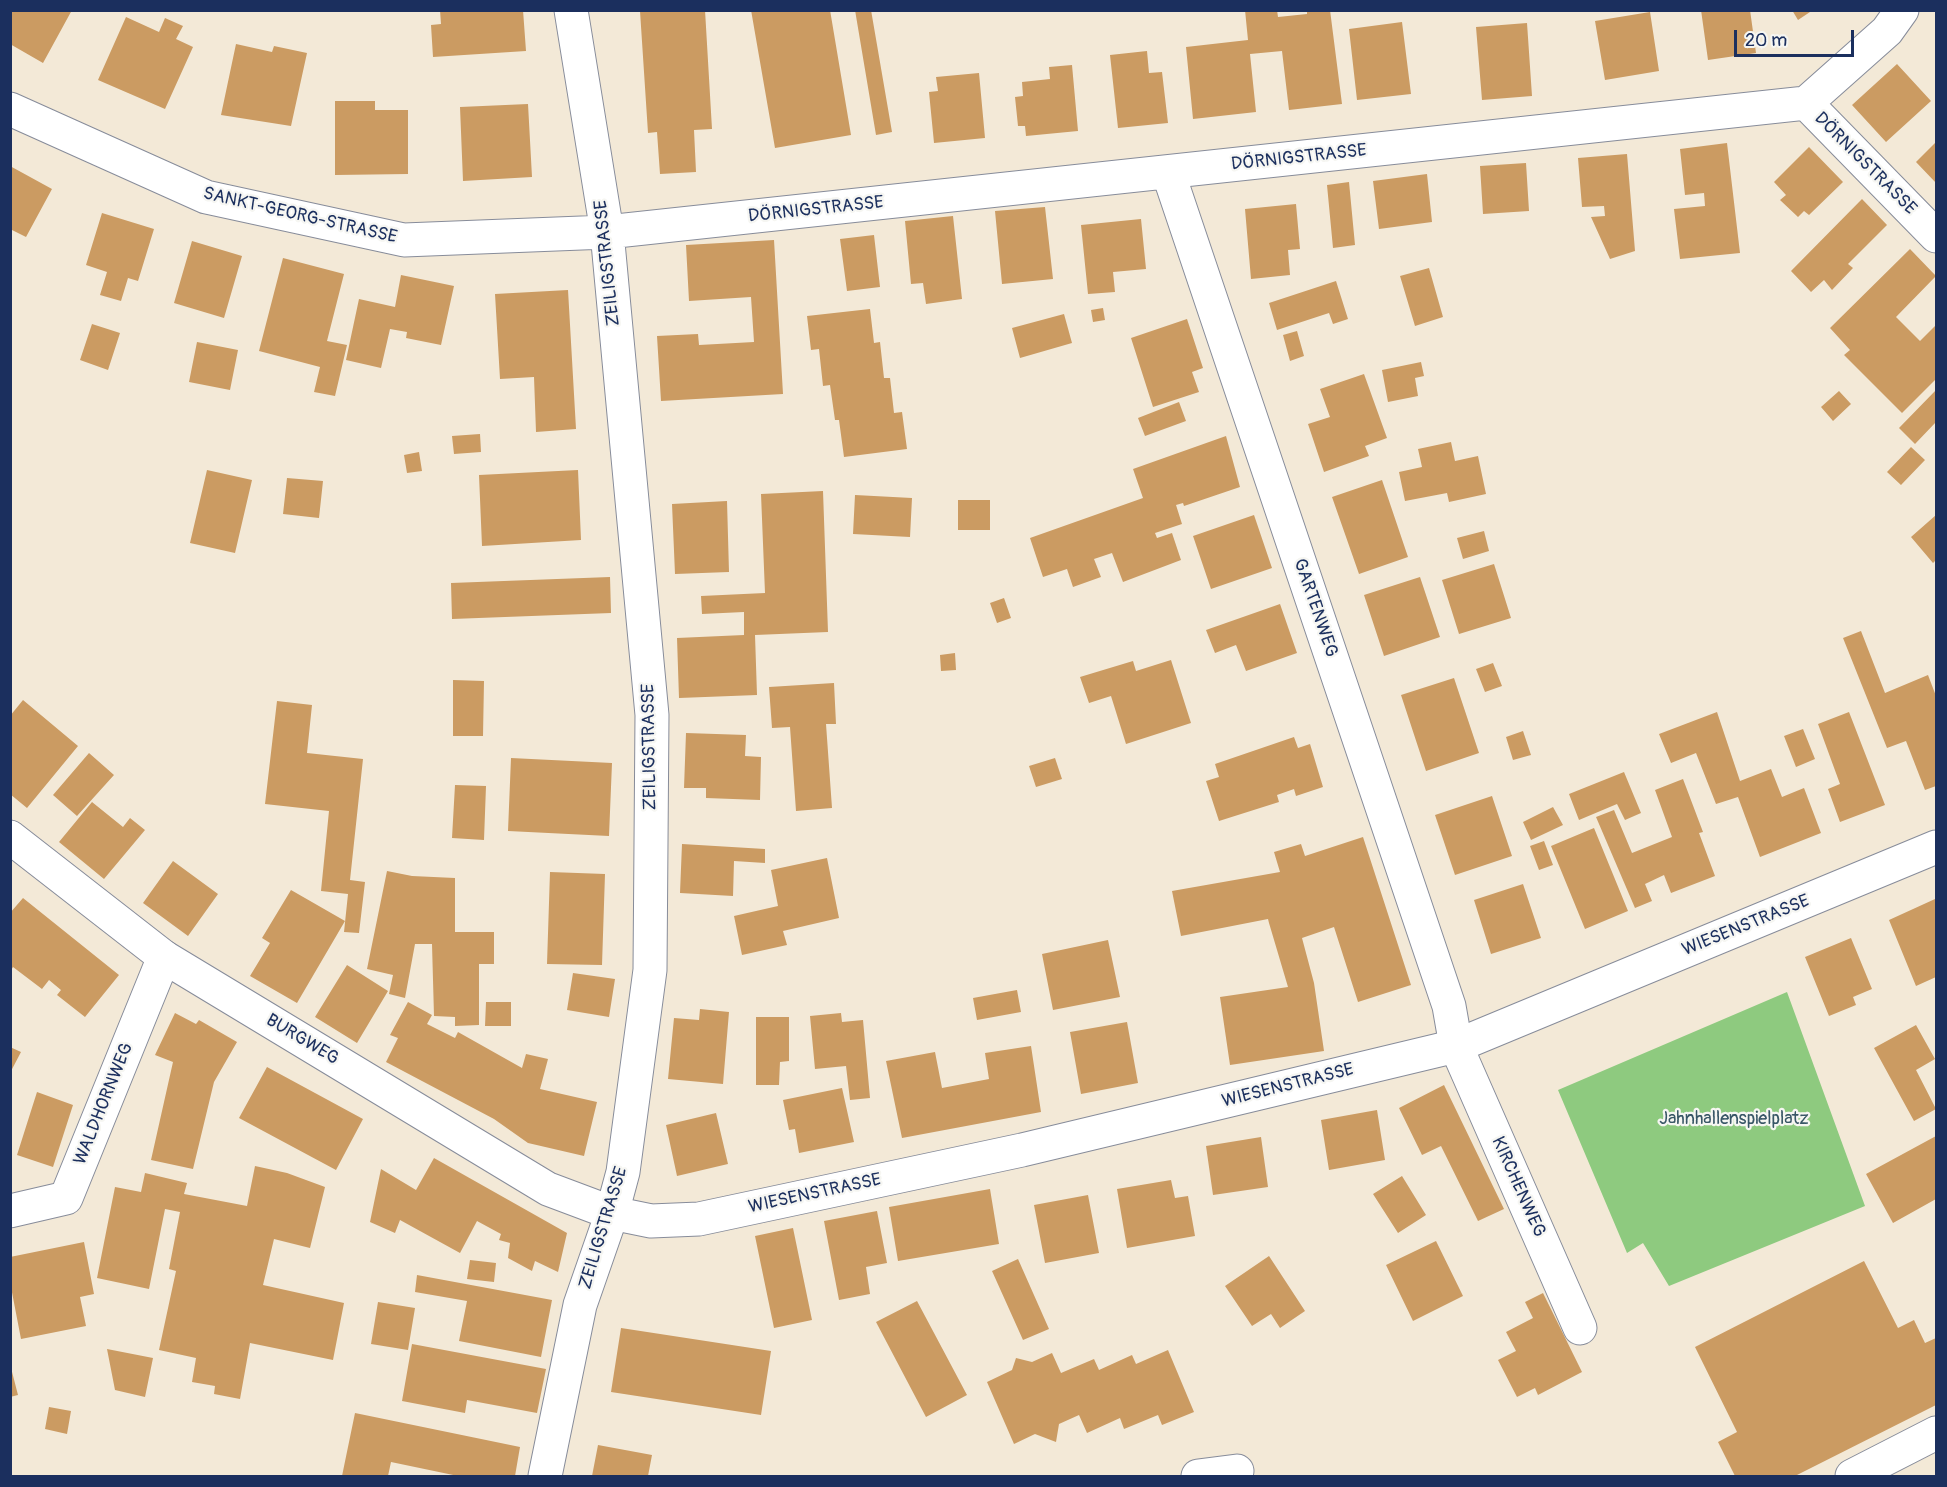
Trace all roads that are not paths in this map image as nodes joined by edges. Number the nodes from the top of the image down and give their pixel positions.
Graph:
1 (571, 10) edge
2 (1902, 10) edge
3 (1806, 104) junction
4 (10, 109) edge
5 (1168, 172) junction
6 (607, 232) junction
7 (1936, 236) edge
8 (10, 837) edge
9 (1936, 847) edge
10 (164, 957) junction
11 (1456, 1046) junction
12 (10, 1211) edge
13 (612, 1213) junction
14 (1580, 1328) dead end
15 (1936, 1433) edge
16 (1237, 1471) dead end
17 (545, 1476) edge
18 (1198, 1476) edge
19 (1852, 1476) edge

1 - 6 street, ZEILIGSTRASSE
2 - 3 street
3 - 5 street, DÖRNIGSTRASSE
3 - 7 street, DÖRNIGSTRASSE
4 - 6 street, SANKT-GEORG-STRASSE
5 - 6 street, DÖRNIGSTRASSE
5 - 11 street, GARTENWEG
6 - 13 street, ZEILIGSTRASSE
8 - 10 street, BURGWEG
9 - 11 street, WIESENSTRASSE
10 - 12 street, WALDHORNWEG
10 - 13 street, BURGWEG
11 - 13 street, WIESENSTRASSE
11 - 14 street, KIRCHENWEG
13 - 17 street, ZEILIGSTRASSE
15 - 19 street
16 - 18 street

